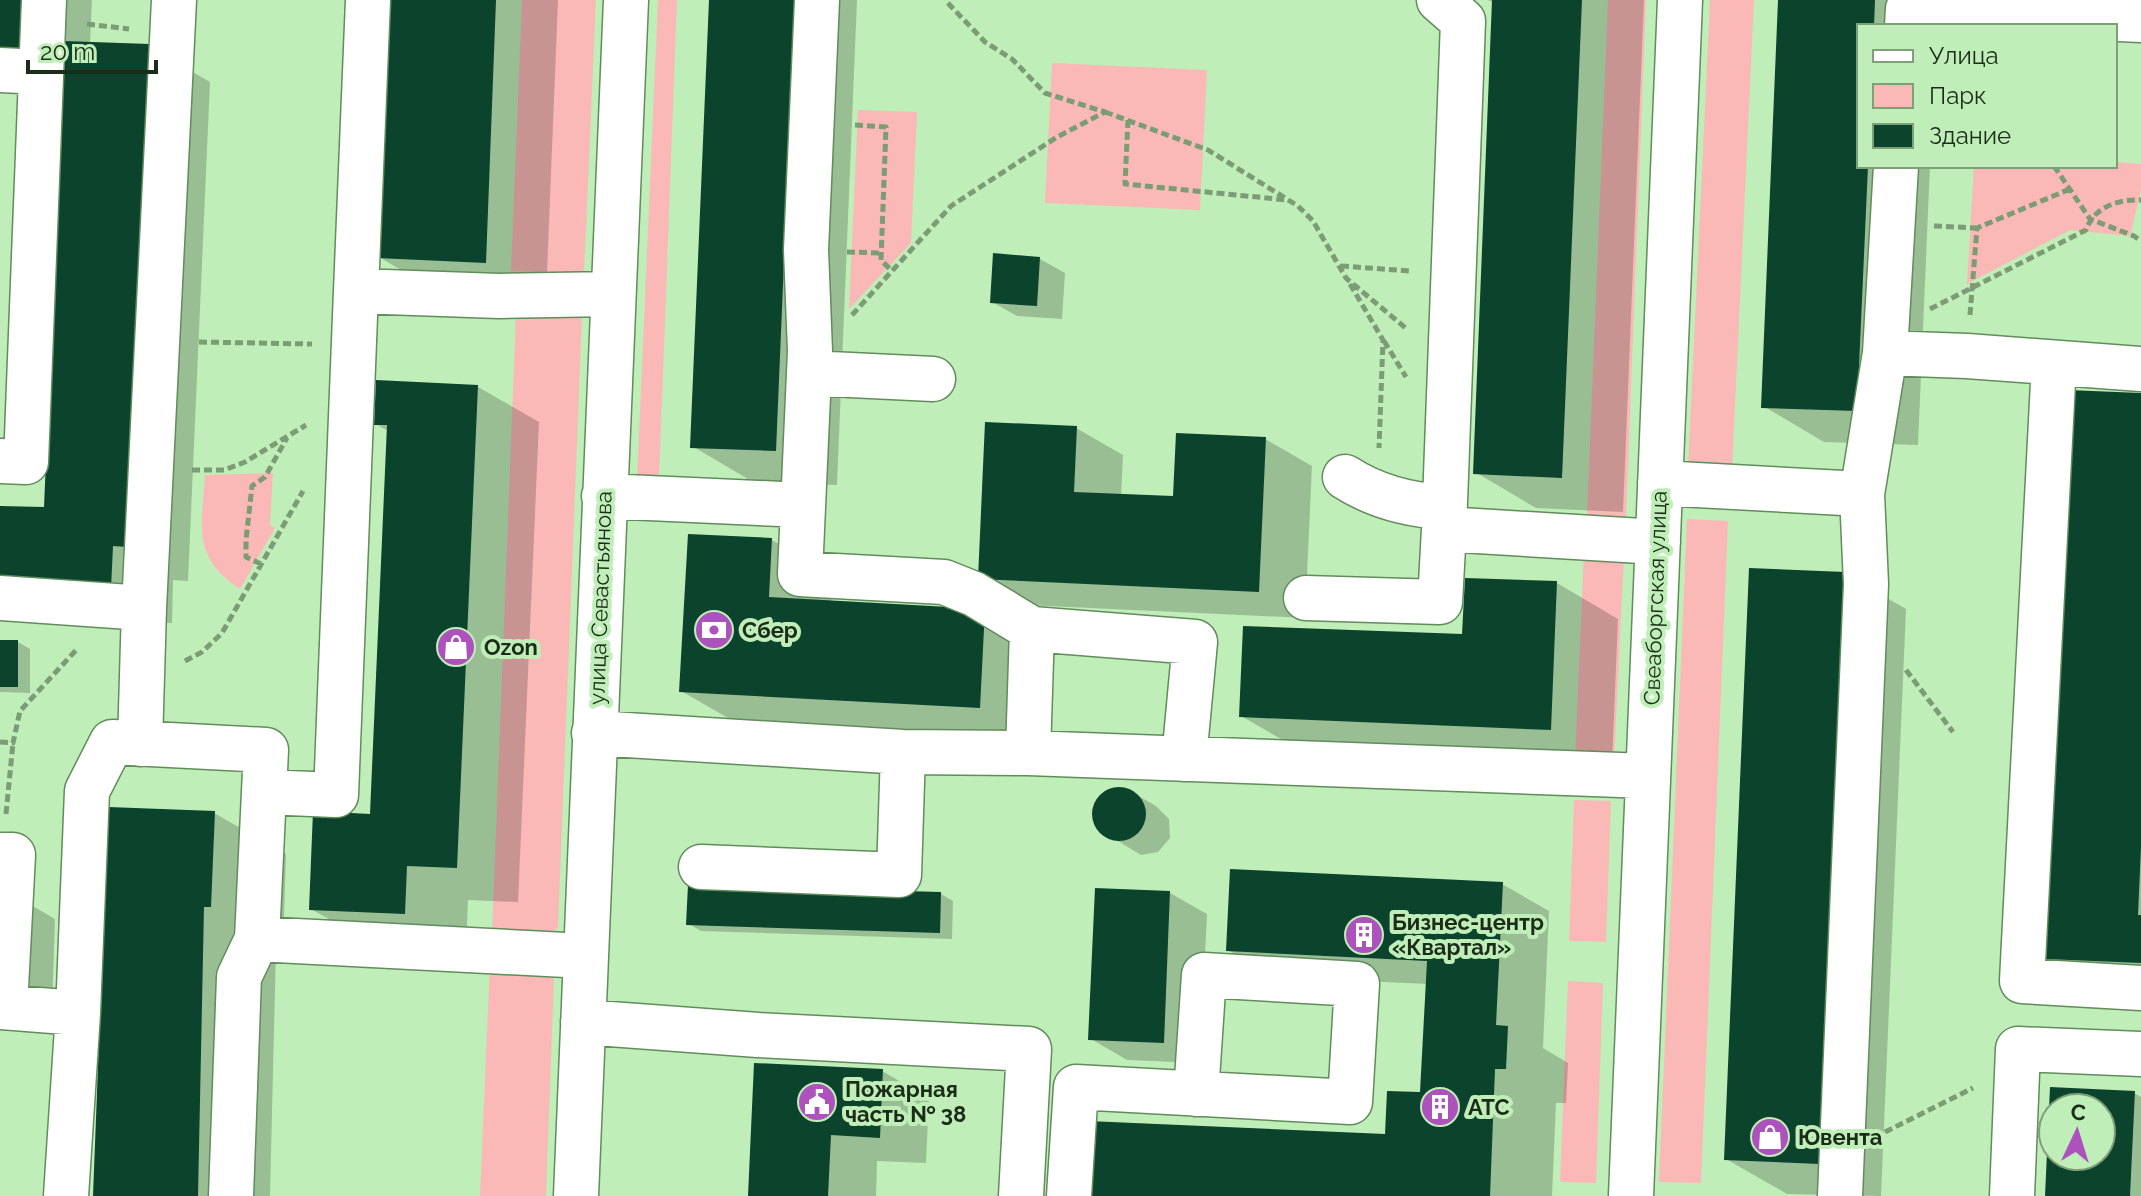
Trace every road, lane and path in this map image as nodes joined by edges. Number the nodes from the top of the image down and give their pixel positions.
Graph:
1 (174, 0) edge
2 (368, 0) edge
3 (626, 0) edge
4 (817, 0) edge
5 (945, 0) edge
6 (1439, 0) edge
7 (1680, 0) edge
8 (2141, 20) edge
9 (1907, 24) edge
10 (32, 43) edge
11 (171, 43) junction
12 (1105, 112) junction
13 (1128, 120) junction
14 (811, 122) junction
15 (1896, 168) edge
16 (2055, 168) edge
17 (2070, 189) junction
18 (1288, 200) junction
19 (2141, 200) edge
20 (2090, 219) junction
21 (2141, 241) edge
22 (1340, 266) junction
23 (891, 270) junction
24 (1453, 273) junction
25 (1346, 278) junction
26 (1972, 287) junction
27 (356, 291) junction
28 (612, 294) junction
29 (158, 341) junction
30 (1886, 342) junction
31 (355, 345) junction
32 (1451, 347) junction
33 (1967, 356) junction
34 (809, 362) junction
35 (2054, 363) junction
36 (2141, 369) edge
37 (933, 379) dead end
38 (353, 394) junction
39 (288, 437) junction
40 (0, 461) edge
41 (151, 470) junction
42 (308, 481) dead end
43 (1660, 483) junction
44 (1361, 485) joint
45 (1862, 494) junction
46 (604, 496) junction
47 (803, 505) junction
48 (1444, 518) junction
49 (1658, 542) junction
50 (261, 564) junction
51 (0, 598) edge
52 (1306, 598) dead end
53 (100, 604) junction
54 (144, 608) junction
55 (1032, 629) junction
56 (144, 675) junction
57 (594, 733) junction
58 (0, 742) edge
59 (13, 743) junction
60 (140, 744) junction
61 (903, 752) junction
62 (1028, 753) junction
63 (1184, 759) junction
64 (1648, 776) junction
65 (264, 792) junction
66 (1, 855) edge
67 (701, 867) dead end
68 (257, 939) junction
69 (585, 956) junction
70 (2022, 981) junction
71 (2141, 988) edge
72 (3, 1007) edge
73 (78, 1013) junction
74 (583, 1022) junction
75 (2141, 1054) edge
76 (2018, 1058) junction
77 (1196, 1094) dead end
78 (1840, 1175) edge
79 (66, 1196) edge
80 (231, 1196) edge
81 (576, 1196) edge
82 (1021, 1196) edge
83 (1069, 1196) edge
84 (1631, 1196) edge
85 (2012, 1196) edge

1 - 11 street
2 - 27 street
3 - 28 street, улица Севастьянова
4 - 14 street
5 - 12 path
6 - 24 street
7 - 43 street, Свеаборгская улица
8 - 9 street
10 - 11 path
10 - 40 street
11 - 29 street
12 - 13 path
12 - 23 path
13 - 18 path
13 - 18 path
14 - 23 path
14 - 34 street
15 - 30 street
16 - 17 path
17 - 20 path
17 - 26 path
18 - 22 path
19 - 20 path
20 - 21 path
20 - 26 path
22 - 24 path
22 - 25 path
23 - 34 path
24 - 32 street
25 - 32 path
25 - 44 path
26 - 30 path
26 - 33 path
27 - 28 street
27 - 31 street
28 - 46 street, улица Севастьянова
29 - 31 path
29 - 41 street
30 - 33 street
30 - 45 street
31 - 38 street
32 - 48 street
33 - 35 street
34 - 37 street
34 - 47 street
35 - 36 street
35 - 70 street
38 - 39 path
38 - 65 street
39 - 41 path
39 - 50 path
41 - 54 street
42 - 50 path
43 - 45 street
43 - 49 street, Свеаборгская улица
44 - 48 street
45 - 78 street
46 - 47 street
46 - 57 street, улица Севастьянова
47 - 55 street
48 - 49 street
48 - 52 street
49 - 64 street, Свеаборгская улица
50 - 56 path
51 - 53 street
53 - 54 street
53 - 59 path
54 - 56 street
55 - 62 street
55 - 63 street
56 - 60 street
57 - 61 street
57 - 69 street, улица Севастьянова
58 - 59 path
59 - 66 path
60 - 65 street
60 - 73 street
61 - 62 street
61 - 67 street
62 - 63 street
63 - 64 street
64 - 84 street, Свеаборгская улица
65 - 68 street
66 - 72 street
68 - 69 street
68 - 80 street
69 - 74 street, улица Севастьянова
70 - 71 street
70 - 76 street
72 - 73 street
73 - 79 street
74 - 81 street, улица Севастьянова
74 - 82 street
75 - 76 street
76 - 78 path
76 - 85 street
77 - 83 street

